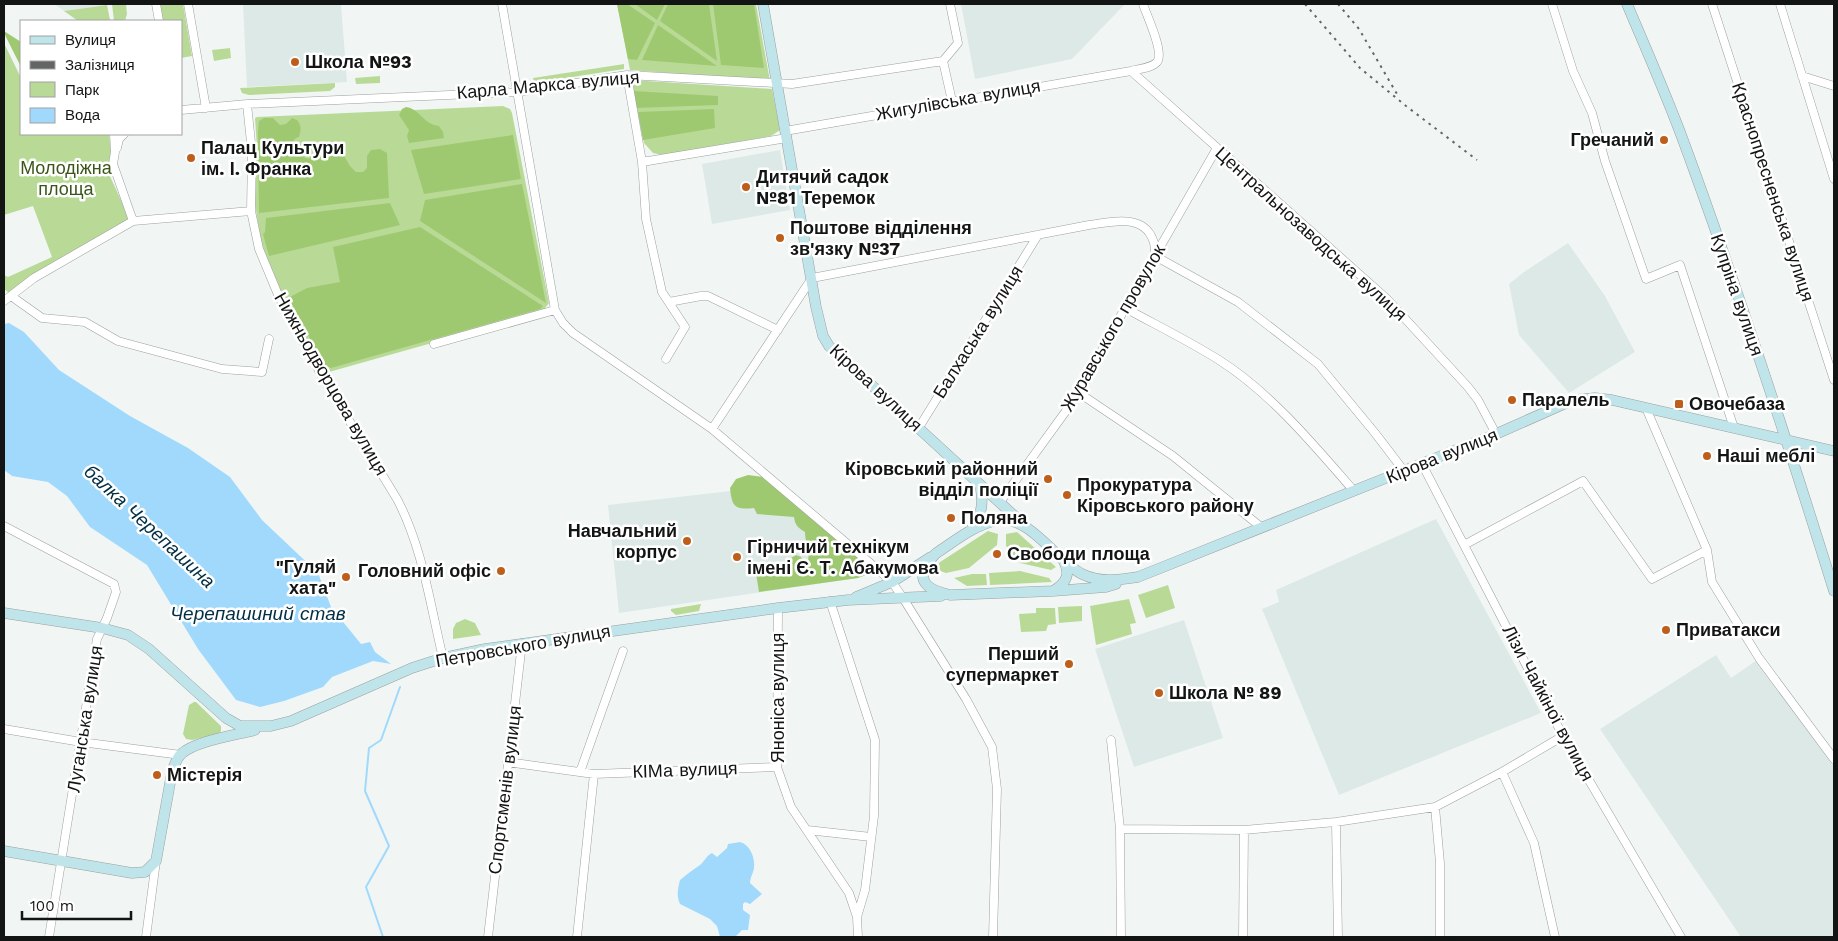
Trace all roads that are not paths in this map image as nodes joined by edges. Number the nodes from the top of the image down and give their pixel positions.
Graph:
1 (156, 4) edge
2 (188, 4) edge
3 (502, 4) edge
4 (763, 4) edge
5 (950, 4) edge
6 (1143, 4) edge
7 (1552, 4) edge
8 (1627, 4) edge
9 (1712, 4) edge
10 (1780, 4) edge
11 (159, 20) edge
12 (943, 61) junction
13 (1131, 71) junction
14 (627, 75) junction
15 (1802, 76) junction
16 (776, 84) junction
17 (1834, 86) edge
18 (518, 92) junction
19 (952, 100) junction
20 (247, 104) junction
21 (206, 108) junction
22 (182, 110) edge
23 (786, 134) junction
24 (114, 135) edge
25 (123, 135) edge
26 (1217, 148) junction
27 (115, 152) junction
28 (642, 162) junction
29 (1834, 179) edge
30 (251, 211) junction
31 (133, 221) junction
32 (1038, 235) junction
33 (1155, 256) junction
34 (812, 278) junction
35 (7, 298) edge
36 (669, 302) junction
37 (1125, 308) junction
38 (555, 310) junction
39 (778, 330) junction
40 (269, 339) dead end
41 (434, 344) dead end
42 (666, 359) dead end
43 (1834, 380) edge
44 (1079, 393) junction
45 (1646, 408) junction
46 (1734, 428) junction
47 (712, 429) junction
48 (918, 429) junction
49 (1496, 434) junction
50 (1787, 440) junction
51 (1834, 452) edge
52 (1422, 464) junction
53 (1404, 471) junction
54 (980, 485) junction
55 (1354, 490) junction
56 (1000, 502) junction
57 (4, 526) edge
58 (1261, 527) junction
59 (1029, 529) junction
60 (971, 530) junction
61 (1464, 545) junction
62 (1707, 550) junction
63 (935, 554) junction
64 (1062, 558) junction
65 (1138, 577) junction
66 (892, 582) junction
67 (1053, 591) junction
68 (1834, 591) edge
69 (950, 595) junction
70 (904, 598) junction
71 (848, 600) junction
72 (830, 601) junction
73 (778, 608) junction
74 (4, 614) edge
75 (102, 628) junction
76 (522, 643) junction
77 (623, 651) dead end
78 (443, 658) junction
79 (271, 726) junction
80 (4, 729) edge
81 (1563, 736) junction
82 (1112, 740) dead end
83 (81, 742) junction
84 (181, 755) junction
85 (1834, 759) edge
86 (507, 762) junction
87 (777, 766) junction
88 (580, 772) junction
89 (1502, 772) junction
90 (594, 774) junction
91 (1435, 807) junction
92 (874, 816) junction
93 (1336, 822) junction
94 (1120, 829) junction
95 (807, 830) junction
96 (1244, 830) junction
97 (871, 837) junction
98 (4, 851) edge
99 (62, 861) junction
100 (156, 861) junction
101 (864, 892) junction
102 (849, 893) junction
103 (857, 917) junction
104 (49, 937) edge
105 (146, 937) edge
106 (488, 937) edge
107 (577, 937) edge
108 (858, 937) edge
109 (993, 937) edge
110 (1120, 937) edge
111 (1242, 937) edge
112 (1338, 937) edge
113 (1440, 937) edge
114 (1555, 937) edge
115 (1681, 937) edge

1 - 11 street
2 - 21 street
3 - 18 street
4 - 16 main road, Кірова вулиця
5 - 12 street
6 - 13 street, Жигулівська вулиця
7 - 46 street
8 - 50 main road, Купріна вулиця
9 - 43 street, Краснопресненська вулиця
10 - 15 street
12 - 16 street, Карла Маркса вулиця
12 - 19 street
13 - 19 street, Жигулівська вулиця
13 - 26 street, Центральнозаводська вулиця
14 - 16 street, Карла Маркса вулиця
14 - 18 street, Карла Маркса вулиця
14 - 28 street
15 - 17 street
15 - 29 street
16 - 23 main road, Кірова вулиця
18 - 20 street, Карла Маркса вулиця
18 - 38 street
19 - 23 street, Жигулівська вулиця
20 - 21 street, Карла Маркса вулиця
20 - 30 street, Нижньодворцова вулиця
21 - 22 street, Карла Маркса вулиця
23 - 28 street, Жигулівська вулиця
23 - 34 main road, Кірова вулиця
24 - 27 street
25 - 27 street
26 - 33 street, Журавського провулок
26 - 49 street, Центральнозаводська вулиця
27 - 31 street
28 - 36 street
30 - 31 street
30 - 78 street, Нижньодворцова вулиця
31 - 35 street
32 - 33 street
32 - 34 street
32 - 48 street, Балхаська вулиця
33 - 37 street, Журавського провулок
33 - 53 street
34 - 39 street
34 - 48 main road, Кірова вулиця
35 - 40 street, Нижньодворцова вулиця
36 - 39 street
36 - 42 street
37 - 44 street, Журавського провулок
37 - 55 street
38 - 41 street
38 - 47 street
39 - 47 street
44 - 56 street, Журавського провулок
44 - 58 street
45 - 46 main road, Кірова вулиця
45 - 49 main road, Кірова вулиця
45 - 62 street
46 - 50 main road, Кірова вулиця
47 - 66 street
48 - 54 main road, Кірова вулиця
49 - 52 main road, Кірова вулиця
50 - 51 main road, Кірова вулиця
50 - 68 main road, Купріна вулиця
52 - 53 main road, Кірова вулиця
52 - 61 street, Лізи Чайкіної вулиця
53 - 55 main road, Кірова вулиця
54 - 56 main road, Кірова вулиця
54 - 60 main road, Кірова вулиця
55 - 58 main road, Кірова вулиця
56 - 59 main road, Кірова вулиця
57 - 75 street, Луганська вулиця
58 - 65 main road, Кірова вулиця
59 - 60 main road, Кірова вулиця
59 - 64 main road, Кірова вулиця
60 - 63 main road, Кірова вулиця
61 - 62 street
61 - 81 street, Лізи Чайкіної вулиця
62 - 85 street
63 - 66 main road
63 - 69 main road, Кірова вулиця
64 - 65 main road, Кірова вулиця
64 - 67 main road
65 - 67 main road, Кірова вулиця
66 - 70 street
66 - 71 main road
67 - 69 main road, Кірова вулиця
69 - 70 main road, Петровського вулиця
70 - 71 main road, Петровського вулиця
70 - 109 street
71 - 72 main road, Петровського вулиця
72 - 73 main road, Петровського вулиця
72 - 92 street
73 - 76 main road, Петровського вулиця
73 - 87 street, Яноніса вулиця
74 - 75 main road, Петровського вулиця
75 - 79 main road, Петровського вулиця
75 - 83 street, Луганська вулиця
76 - 78 main road, Петровського вулиця
76 - 86 street, Спортсменів вулиця
77 - 88 street
78 - 79 main road, Петровського вулиця
79 - 84 main road
80 - 83 street
81 - 89 street
81 - 115 street, Лізи Чайкіної вулиця
82 - 94 street
83 - 84 street
83 - 99 street, Луганська вулиця
84 - 100 main road
86 - 88 street, КІМа вулиця
86 - 106 street, Спортсменів вулиця
87 - 90 street, КІМа вулиця
87 - 95 street, Яноніса вулиця
88 - 90 street, КІМа вулиця
89 - 91 street
89 - 114 street
90 - 107 street
91 - 93 street
91 - 113 street
92 - 97 street
92 - 101 street
93 - 96 street
93 - 112 street
94 - 96 street
94 - 110 street
95 - 97 street
95 - 102 street, Яноніса вулиця
96 - 111 street
97 - 101 street
98 - 99 main road
99 - 100 main road
99 - 104 street, Луганська вулиця
100 - 105 street
101 - 102 street
101 - 103 street
102 - 103 street, Яноніса вулиця
103 - 108 street

